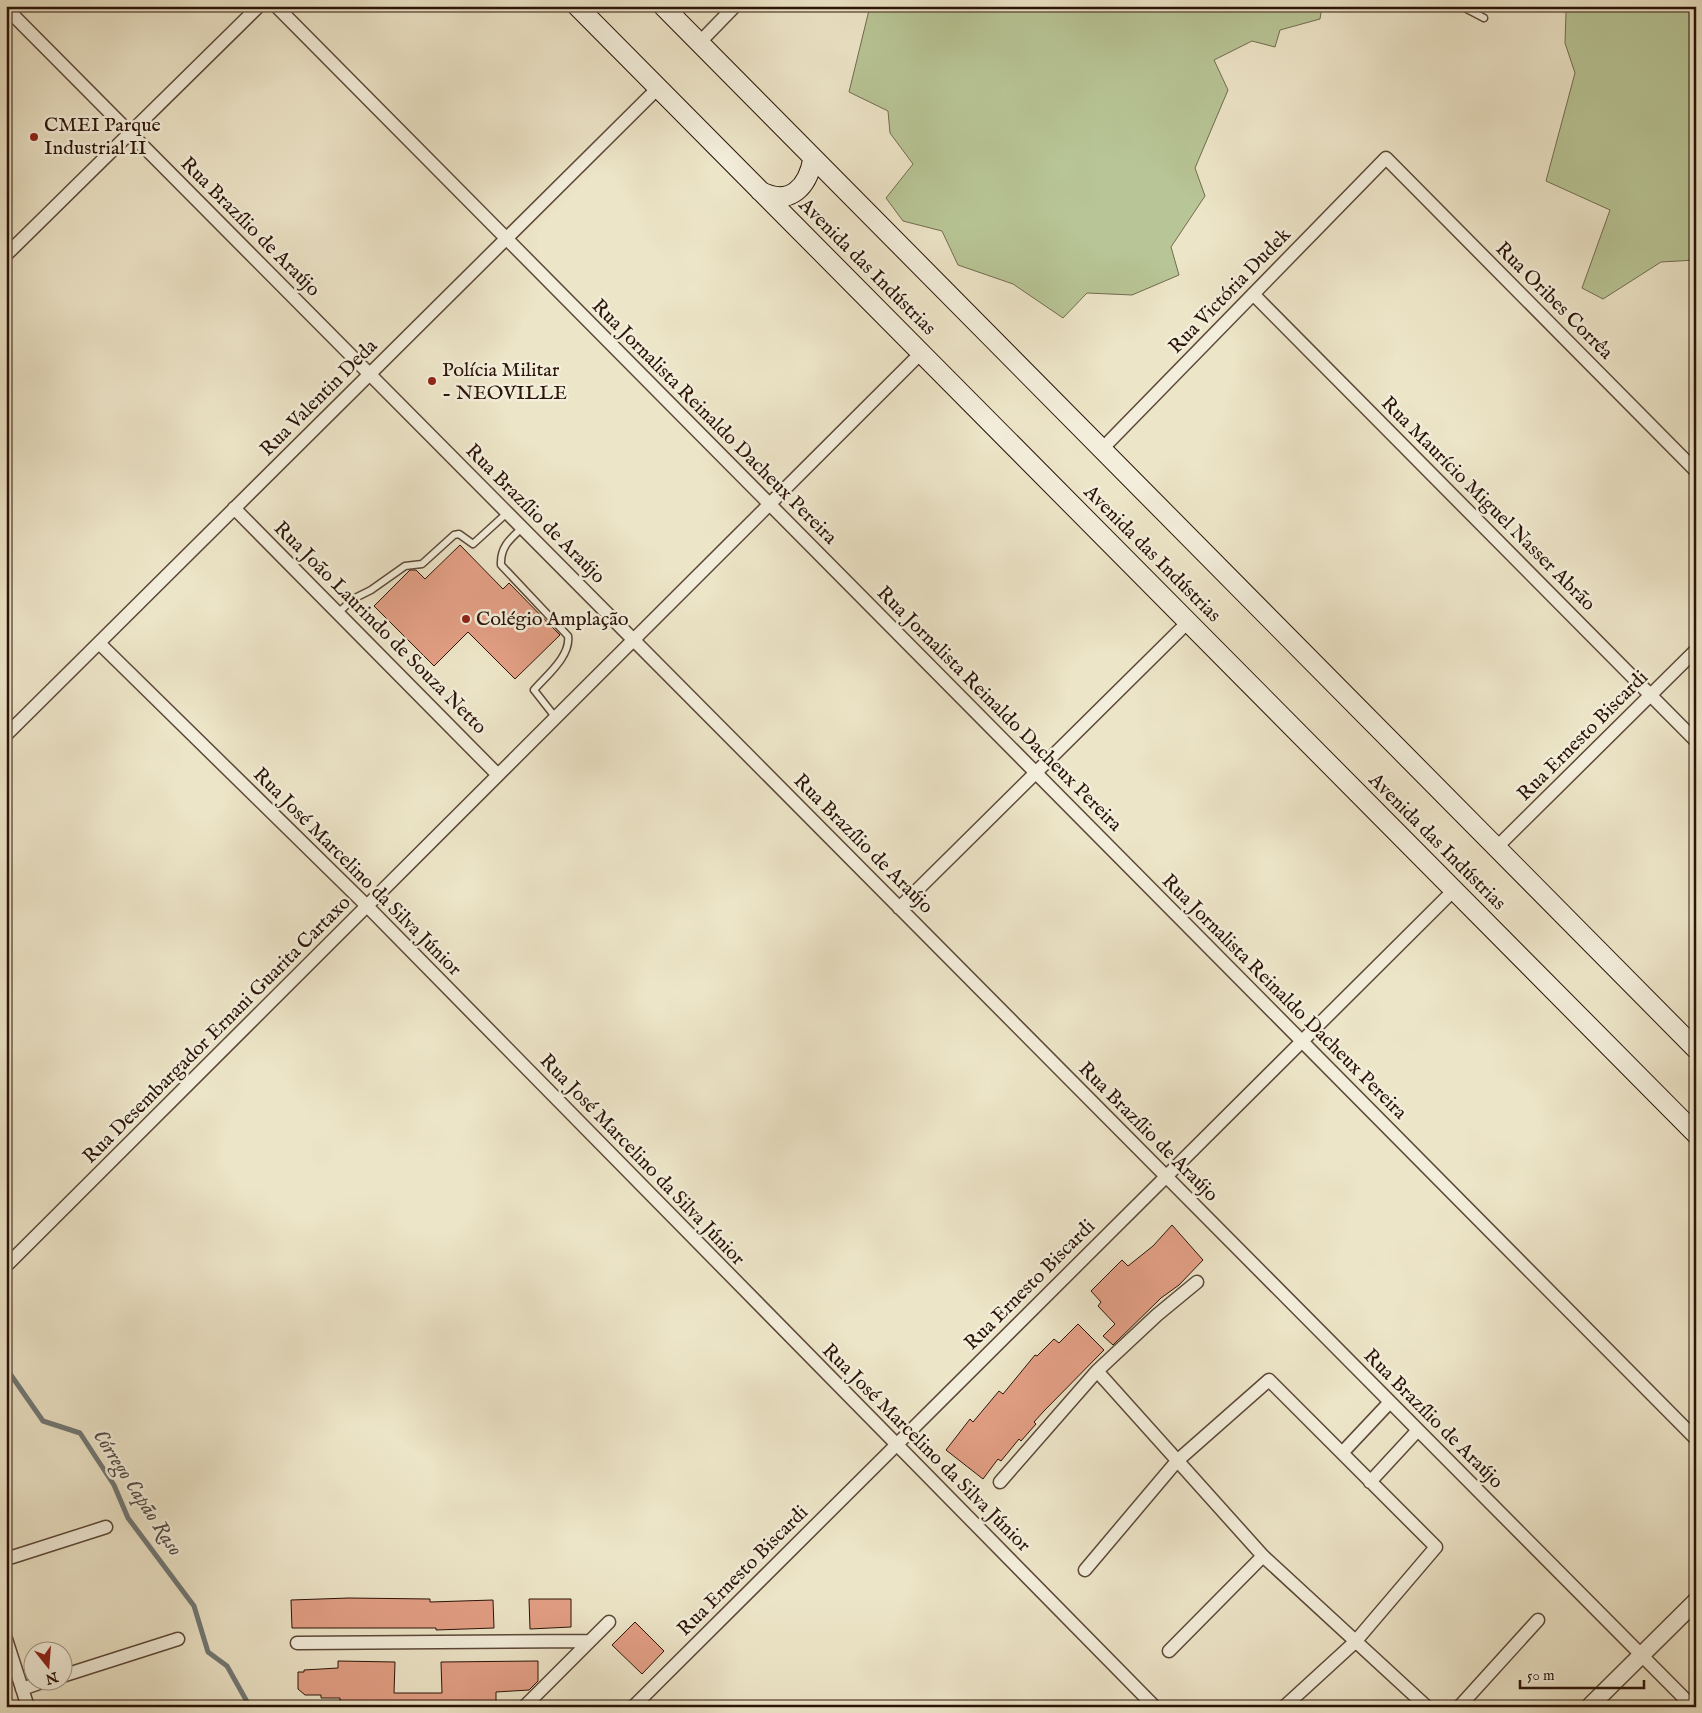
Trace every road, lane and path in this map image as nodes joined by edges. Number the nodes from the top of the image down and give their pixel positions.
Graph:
1 (8, 6) edge
2 (259, 6) edge
3 (276, 6) edge
4 (577, 6) edge
5 (663, 6) edge
6 (735, 6) edge
7 (1461, 6) edge
8 (1484, 18) dead end
9 (699, 43) junction
10 (658, 88) junction
11 (130, 133) junction
12 (813, 158) junction
13 (1386, 158) joint
14 (759, 190) junction
15 (506, 238) junction
16 (6, 255) edge
17 (1253, 294) junction
18 (921, 353) junction
19 (369, 374) junction
20 (1102, 450) junction
21 (1696, 471) edge
22 (770, 504) junction
23 (234, 508) junction
24 (507, 513) junction
25 (522, 528) junction
26 (338, 613) junction
27 (1188, 622) junction
28 (634, 640) junction
29 (99, 643) junction
30 (1696, 650) edge
31 (1650, 695) junction
32 (556, 718) junction
33 (6, 734) edge
34 (1696, 741) edge
35 (1036, 773) junction
36 (498, 775) junction
37 (1496, 848) junction
38 (1454, 890) junction
39 (367, 906) junction
40 (900, 908) junction
41 (1302, 1041) junction
42 (1696, 1049) edge
43 (1696, 1134) edge
44 (1166, 1176) junction
45 (6, 1266) edge
46 (1197, 1282) dead end
47 (1097, 1371) junction
48 (1390, 1402) junction
49 (1418, 1430) junction
50 (1696, 1439) edge
51 (896, 1445) junction
52 (1342, 1453) junction
53 (1177, 1461) junction
54 (1000, 1482) dead end
55 (1370, 1482) junction
56 (106, 1527) dead end
57 (1264, 1556) junction
58 (6, 1559) edge
59 (1085, 1570) dead end
60 (1696, 1601) edge
61 (1538, 1620) dead end
62 (609, 1622) dead end
63 (6, 1639) edge
64 (178, 1639) dead end
65 (590, 1641) junction
66 (1355, 1642) junction
67 (297, 1643) dead end
68 (1169, 1651) dead end
69 (1641, 1655) junction
70 (72, 1673) edge
71 (22, 1689) edge
72 (22, 1690) edge
73 (28, 1707) edge
74 (524, 1707) edge
75 (633, 1707) edge
76 (1155, 1707) edge
77 (1284, 1707) edge
78 (1428, 1707) edge
79 (1459, 1707) edge
80 (1589, 1707) edge
81 (1693, 1707) edge

1 - 11 street, Rua Brazílio de Araújo
2 - 11 street
3 - 15 street, Rua Jornalista Reinaldo Dacheux Pereira
4 - 10 main road, Avenida das Indústrias
5 - 9 main road, Avenida das Indústrias
6 - 9 street
7 - 8 lane
9 - 12 main road, Avenida das Indústrias
10 - 14 main road, Avenida das Indústrias
10 - 15 street, Rua Valentin Deda
11 - 16 street
11 - 19 street, Rua Brazílio de Araújo
12 - 14 main road
12 - 20 main road, Avenida das Indústrias
13 - 17 street, Rua Victória Dudek
13 - 21 street, Rua Oribes Corrêa
14 - 18 main road, Avenida das Indústrias
15 - 19 street, Rua Valentin Deda
15 - 22 street, Rua Jornalista Reinaldo Dacheux Pereira
17 - 20 street, Rua Victória Dudek
17 - 31 street, Rua Maurício Miguel Nasser Abrão
18 - 22 street, Rua Desembargador Ernani Guarita Cartaxo
18 - 27 main road, Avenida das Indústrias
19 - 23 street, Rua Valentin Deda
19 - 24 street, Rua Brazílio de Araújo
20 - 37 main road, Avenida das Indústrias
22 - 28 street, Rua Desembargador Ernani Guarita Cartaxo
22 - 35 street, Rua Jornalista Reinaldo Dacheux Pereira
23 - 26 street, Rua João Laurindo de Souza Netto
23 - 29 street, Rua Valentin Deda
24 - 25 street, Rua Brazílio de Araújo
24 - 26 lane
25 - 28 street, Rua Brazílio de Araújo
25 - 32 lane
26 - 36 street, Rua João Laurindo de Souza Netto
27 - 35 street
27 - 38 main road, Avenida das Indústrias
28 - 32 street, Rua Desembargador Ernani Guarita Cartaxo
28 - 40 street, Rua Brazílio de Araújo
29 - 33 street, Rua Valentin Deda
29 - 39 street, Rua José Marcelino da Silva Júnior
30 - 31 street, Rua Ernesto Biscardi
31 - 34 street, Rua Maurício Miguel Nasser Abrão
31 - 37 street, Rua Ernesto Biscardi
32 - 36 street, Rua Desembargador Ernani Guarita Cartaxo
35 - 40 street
35 - 41 street, Rua Jornalista Reinaldo Dacheux Pereira
36 - 39 street, Rua Desembargador Ernani Guarita Cartaxo
37 - 42 main road, Avenida das Indústrias
38 - 41 street, Rua Ernesto Biscardi
38 - 43 main road, Avenida das Indústrias
39 - 45 street, Rua Desembargador Ernani Guarita Cartaxo
39 - 51 street, Rua José Marcelino da Silva Júnior
40 - 44 street, Rua Brazílio de Araújo
41 - 44 street, Rua Ernesto Biscardi
41 - 50 street, Rua Jornalista Reinaldo Dacheux Pereira
44 - 48 street, Rua Brazílio de Araújo
44 - 51 street, Rua Ernesto Biscardi
46 - 47 street
47 - 53 street
47 - 54 street
48 - 49 street, Rua Brazílio de Araújo
48 - 52 street
49 - 55 street
49 - 69 street, Rua Brazílio de Araújo
51 - 75 street, Rua Ernesto Biscardi
51 - 76 street, Rua José Marcelino da Silva Júnior
52 - 53 street
52 - 55 street
53 - 57 street
53 - 59 street
55 - 66 street
56 - 58 street
57 - 66 street
57 - 68 street
60 - 69 street
61 - 79 street
62 - 65 street
63 - 71 street
64 - 70 street
65 - 67 street
65 - 74 street
66 - 77 street
66 - 78 street
69 - 80 street
69 - 81 street, Rua Brazílio de Araújo
72 - 73 street

